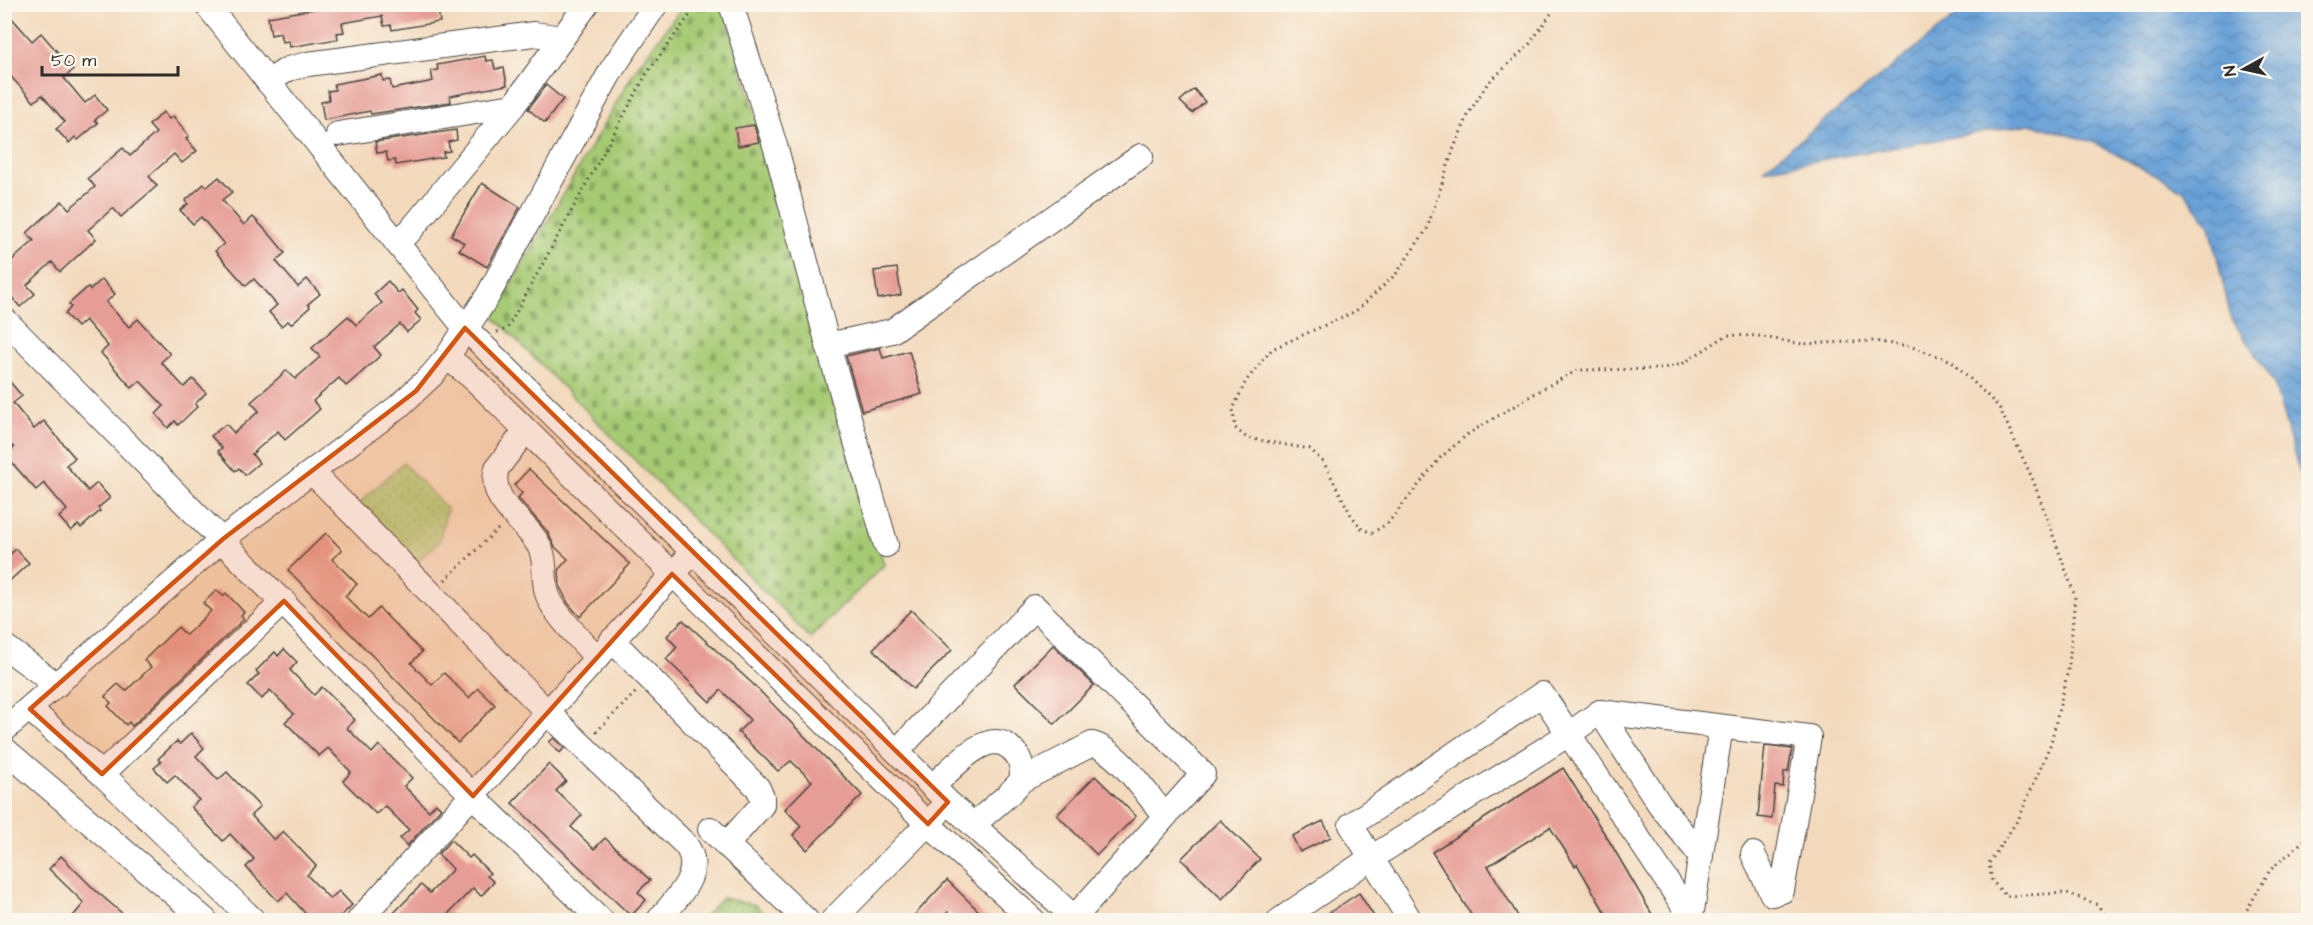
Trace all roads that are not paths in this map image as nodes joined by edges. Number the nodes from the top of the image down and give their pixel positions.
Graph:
1 (206, 4) edge
2 (587, 4) edge
3 (656, 4) edge
4 (731, 4) edge
5 (562, 38) junction
6 (268, 82) junction
7 (513, 106) junction
8 (338, 134) dead end
9 (1141, 156) dead end
10 (396, 242) junction
11 (4, 319) edge
12 (470, 332) junction
13 (828, 345) junction
14 (447, 357) junction
15 (526, 430) junction
16 (313, 473) junction
17 (223, 539) junction
18 (886, 545) dead end
19 (694, 552) junction
20 (672, 574) junction
21 (284, 601) junction
22 (4, 646) edge
23 (605, 649) junction
24 (57, 685) junction
25 (30, 709) junction
26 (547, 712) junction
27 (1600, 712) junction
28 (1721, 727) junction
29 (4, 730) edge
30 (1569, 734) junction
31 (4, 749) edge
32 (897, 751) junction
33 (102, 774) junction
34 (1022, 780) junction
35 (940, 794) junction
36 (473, 796) junction
37 (1165, 816) junction
38 (927, 824) junction
39 (973, 825) junction
40 (1752, 854) dead end
41 (1701, 856) junction
42 (1371, 858) junction
43 (1076, 919) edge
44 (1692, 919) edge
45 (205, 921) edge
46 (253, 921) edge
47 (359, 921) edge
48 (601, 921) edge
49 (658, 921) edge
50 (806, 921) edge
51 (833, 921) edge
52 (1033, 921) edge
53 (1280, 921) edge
54 (1410, 921) edge

1 - 6 street
2 - 5 street
3 - 12 street
4 - 13 street
5 - 6 street
5 - 7 street
6 - 10 street
7 - 8 street
7 - 10 street
9 - 13 street
10 - 12 street
11 - 17 street
12 - 14 street
12 - 19 street
13 - 18 street
14 - 15 street
14 - 16 street
15 - 20 street
15 - 23 street
16 - 17 street
16 - 26 street
17 - 21 street
17 - 24 street
19 - 20 street
19 - 32 street
20 - 23 street
20 - 38 street
21 - 33 street
21 - 36 street
22 - 24 street
23 - 26 street
23 - 50 street
24 - 25 street
25 - 29 street
25 - 33 street
26 - 36 street
26 - 49 street
27 - 28 street
27 - 30 street
27 - 41 street
28 - 40 street
28 - 41 street
30 - 42 street
30 - 42 street
30 - 44 street
31 - 45 street
32 - 35 street
32 - 37 street
33 - 46 street
34 - 35 street
34 - 37 street
34 - 39 street
35 - 38 street
35 - 39 street
36 - 47 street
36 - 48 street
37 - 43 street
38 - 51 street
38 - 52 street
39 - 43 street
41 - 44 street
42 - 53 street
42 - 54 street

